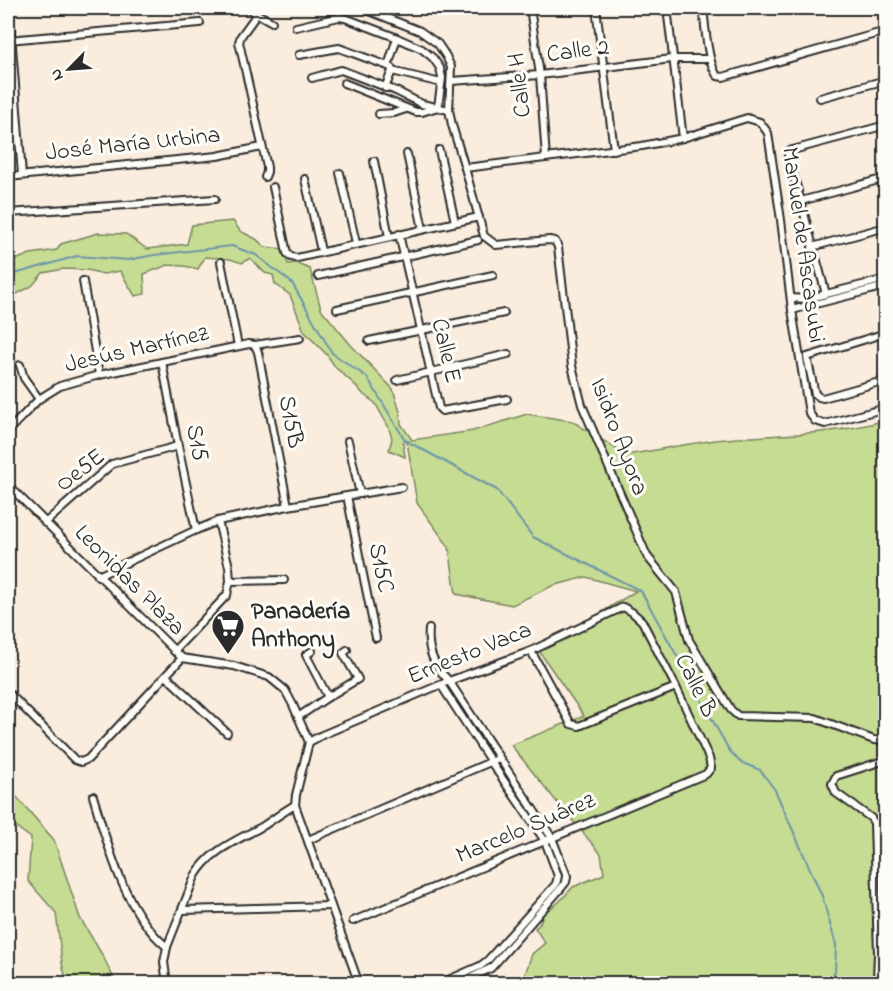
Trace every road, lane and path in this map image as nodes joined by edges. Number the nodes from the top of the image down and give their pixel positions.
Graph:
1 (9, 8) edge
2 (247, 8) edge
3 (362, 8) edge
4 (530, 8) edge
5 (597, 8) edge
6 (667, 8) edge
7 (703, 8) edge
8 (257, 14) junction
9 (272, 22) dead end
10 (200, 23) dead end
11 (296, 27) dead end
12 (885, 31) edge
13 (397, 38) junction
14 (9, 40) edge
15 (299, 55) dead end
16 (672, 58) junction
17 (710, 59) junction
18 (604, 67) junction
19 (390, 68) junction
20 (540, 75) junction
21 (312, 78) dead end
22 (885, 80) edge
23 (451, 81) junction
24 (344, 83) dead end
25 (441, 83) junction
26 (385, 88) junction
27 (820, 98) dead end
28 (438, 107) junction
29 (407, 108) junction
30 (449, 110) junction
31 (380, 114) dead end
32 (885, 125) edge
33 (683, 138) junction
34 (262, 147) junction
35 (439, 150) dead end
36 (614, 150) junction
37 (407, 154) dead end
38 (546, 159) junction
39 (374, 161) dead end
40 (465, 168) junction
41 (340, 173) dead end
42 (22, 175) junction
43 (8, 177) edge
44 (265, 177) dead end
45 (885, 178) edge
46 (305, 179) dead end
47 (273, 186) dead end
48 (215, 199) dead end
49 (801, 201) junction
50 (8, 213) edge
51 (479, 217) junction
52 (455, 222) junction
53 (885, 227) edge
54 (423, 229) junction
55 (399, 234) junction
56 (388, 237) junction
57 (478, 240) dead end
58 (356, 243) junction
59 (812, 247) junction
60 (321, 251) junction
61 (405, 257) junction
62 (221, 262) dead end
63 (493, 275) dead end
64 (318, 276) dead end
65 (885, 279) edge
66 (83, 281) dead end
67 (885, 286) edge
68 (413, 293) junction
69 (826, 294) junction
70 (791, 298) junction
71 (337, 309) dead end
72 (792, 310) junction
73 (504, 313) dead end
74 (422, 330) junction
75 (885, 333) edge
76 (300, 338) dead end
77 (369, 341) dead end
78 (255, 345) junction
79 (237, 346) junction
80 (508, 354) dead end
81 (162, 362) junction
82 (20, 365) dead end
83 (432, 371) junction
84 (99, 375) junction
85 (397, 380) dead end
86 (885, 380) edge
87 (39, 399) junction
88 (507, 399) dead end
89 (885, 408) edge
90 (8, 431) edge
91 (348, 441) dead end
92 (178, 446) junction
93 (8, 485) edge
94 (402, 487) dead end
95 (360, 494) junction
96 (347, 496) junction
97 (288, 506) junction
98 (218, 521) junction
99 (45, 523) junction
100 (196, 530) junction
101 (98, 576) junction
102 (284, 580) dead end
103 (230, 581) junction
104 (642, 621) joint
105 (429, 629) dead end
106 (376, 638) dead end
107 (174, 651) junction
108 (312, 651) dead end
109 (347, 651) dead end
110 (531, 651) junction
111 (182, 658) junction
112 (166, 676) junction
113 (449, 681) junction
114 (441, 685) junction
115 (676, 687) junction
116 (8, 692) edge
117 (328, 697) junction
118 (298, 717) junction
119 (227, 732) dead end
120 (885, 741) edge
121 (309, 742) junction
122 (499, 758) junction
123 (885, 760) edge
124 (491, 762) junction
125 (711, 768) joint
126 (93, 796) dead end
127 (295, 805) junction
128 (549, 839) junction
129 (308, 840) junction
130 (332, 906) junction
131 (183, 910) junction
132 (353, 921) dead end
133 (167, 947) junction
134 (167, 984) edge
135 (359, 984) edge
136 (439, 984) edge
137 (458, 984) edge
138 (874, 984) edge

1 - 14 street
2 - 8 street
3 - 23 street, Isidro Ayora
4 - 20 street, Calle H
5 - 18 street
6 - 16 street
7 - 17 street
8 - 9 street
8 - 34 street
10 - 14 street
11 - 13 street
12 - 17 street
13 - 19 street
13 - 25 street
14 - 42 street
15 - 19 street
16 - 17 street, Calle 2
16 - 18 street, Calle 2
16 - 33 street
18 - 20 street, Calle 2
18 - 36 street
19 - 25 street
19 - 26 street
20 - 23 street, Calle 2
20 - 38 street, Calle H
21 - 26 street
22 - 27 street
23 - 30 street, Isidro Ayora
24 - 29 street
25 - 28 street
26 - 28 street
28 - 29 street
28 - 30 street
29 - 31 street
30 - 40 street, Isidro Ayora
32 - 49 street
33 - 36 street, Manuel de Ascasubi
33 - 70 street, Manuel de Ascasubi
34 - 42 street, José María Urbina
34 - 44 street
35 - 52 street
36 - 38 street, Manuel de Ascasubi
37 - 54 street
38 - 40 street, Manuel de Ascasubi
39 - 56 street
40 - 51 street, Isidro Ayora
41 - 58 street
42 - 43 street, José María Urbina
45 - 49 street
46 - 60 street
47 - 60 street
48 - 50 street
49 - 59 street
51 - 52 street
51 - 120 street, Isidro Ayora
52 - 54 street
53 - 59 street
54 - 55 street
55 - 56 street
55 - 61 street, Calle E
56 - 58 street
57 - 61 street
58 - 60 street
59 - 69 street
61 - 64 street
61 - 68 street, Calle E
62 - 79 street
63 - 68 street
65 - 69 street
66 - 84 street
67 - 72 street
68 - 71 street
68 - 74 street, Calle E
69 - 70 street
70 - 72 street, Manuel de Ascasubi
72 - 89 street, Manuel de Ascasubi
73 - 74 street
74 - 77 street
74 - 83 street, Calle E
75 - 86 street
76 - 78 street, Jesús Martínez
78 - 79 street, Jesús Martínez
78 - 97 street, S15B
79 - 81 street, Jesús Martínez
80 - 83 street
81 - 84 street, Jesús Martínez
81 - 92 street, S15
82 - 87 street
83 - 85 street
83 - 88 street, Calle E
84 - 87 street, Jesús Martínez
87 - 90 street, Jesús Martínez
91 - 95 street
92 - 99 street, Oe5E
92 - 100 street, S15
93 - 99 street, Leonidas Plaza
94 - 95 street
95 - 96 street
96 - 97 street
96 - 106 street, S15C
97 - 98 street
98 - 100 street
98 - 103 street
99 - 101 street, Leonidas Plaza
100 - 101 street
101 - 107 street, Leonidas Plaza
102 - 103 street
103 - 107 street
104 - 110 street, Ernesto Vaca
104 - 115 street, Calle B
105 - 113 street
107 - 111 street, Leonidas Plaza
108 - 117 street
109 - 117 street
110 - 113 street, Ernesto Vaca
110 - 115 street
111 - 112 street
111 - 118 street, Leonidas Plaza
112 - 116 street
112 - 119 street
113 - 114 street, Ernesto Vaca
113 - 122 street
114 - 121 street, Ernesto Vaca
114 - 124 street
115 - 125 street, Calle B
117 - 118 street
118 - 121 street, Leonidas Plaza
121 - 127 street
122 - 124 street
122 - 128 street
123 - 138 street
124 - 128 street
124 - 129 street
125 - 128 street, Marcelo Suárez
126 - 133 street
127 - 129 street
127 - 131 street
128 - 132 street, Marcelo Suárez
128 - 136 street
128 - 137 street
129 - 130 street
130 - 131 street
130 - 135 street
131 - 133 street
133 - 134 street

